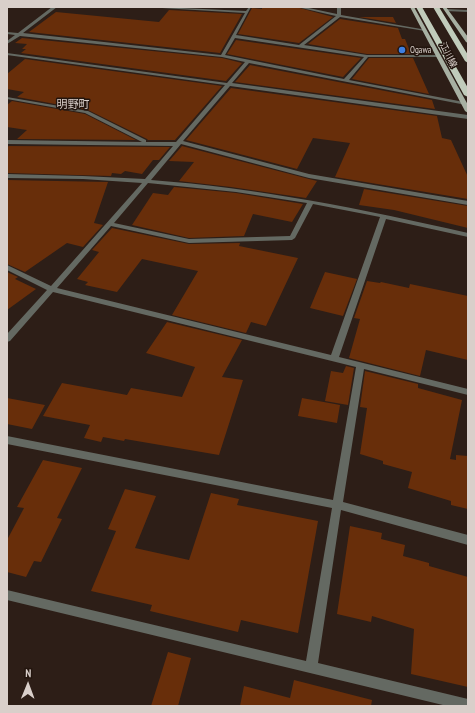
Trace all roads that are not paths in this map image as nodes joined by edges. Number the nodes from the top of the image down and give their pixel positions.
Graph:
1 (55, 7) edge
2 (162, 7) edge
3 (250, 7) edge
4 (299, 7) edge
5 (339, 7) edge
6 (412, 7) edge
7 (419, 7) edge
8 (436, 7) edge
9 (445, 8) edge
10 (468, 11) edge
11 (247, 12) junction
12 (339, 16) junction
13 (425, 30) junction
14 (7, 33) edge
15 (20, 34) junction
16 (466, 34) edge
17 (233, 36) junction
18 (468, 41) edge
19 (7, 43) edge
20 (300, 46) junction
21 (7, 54) edge
22 (222, 56) junction
23 (367, 56) junction
24 (439, 56) junction
25 (248, 61) junction
26 (468, 61) edge
27 (345, 81) junction
28 (228, 85) junction
29 (468, 95) edge
30 (7, 98) edge
31 (464, 104) junction
32 (468, 111) edge
33 (468, 116) edge
34 (7, 142) edge
35 (147, 143) junction
36 (178, 143) junction
37 (7, 176) edge
38 (146, 181) junction
39 (311, 202) junction
40 (468, 203) edge
41 (384, 216) junction
42 (110, 224) junction
43 (468, 235) edge
44 (7, 267) edge
45 (52, 289) junction
46 (7, 339) edge
47 (334, 359) junction
48 (360, 366) junction
49 (468, 392) edge
50 (7, 440) edge
51 (337, 505) junction
52 (468, 540) edge
53 (7, 595) edge
54 (311, 668) junction
55 (468, 705) edge

1 - 15 street
2 - 11 street
3 - 11 street
4 - 12 street
5 - 12 street
6 - 13 main road, 江川線
7 - 29 highway
8 - 26 highway
9 - 10 street
9 - 16 main road
11 - 17 street
12 - 13 street
12 - 20 street
13 - 24 main road, 江川線
14 - 15 street
15 - 19 street
15 - 22 street
16 - 18 main road
17 - 20 street
17 - 22 street
20 - 23 street
21 - 28 street
22 - 25 street
23 - 24 street
23 - 27 street
24 - 31 main road, 江川線
25 - 27 street
25 - 28 street
27 - 31 street
28 - 33 street
28 - 36 street
30 - 35 street
31 - 32 main road, 江川線
34 - 35 street
35 - 36 street
36 - 38 street
36 - 40 street
37 - 38 street
38 - 39 street
38 - 42 street
39 - 41 street
39 - 42 street
41 - 43 street
41 - 47 street
42 - 45 street
44 - 45 street
45 - 46 street
45 - 47 street
47 - 48 street
48 - 49 street
48 - 51 street
50 - 51 street
51 - 52 street
51 - 54 street
53 - 54 street
54 - 55 street

